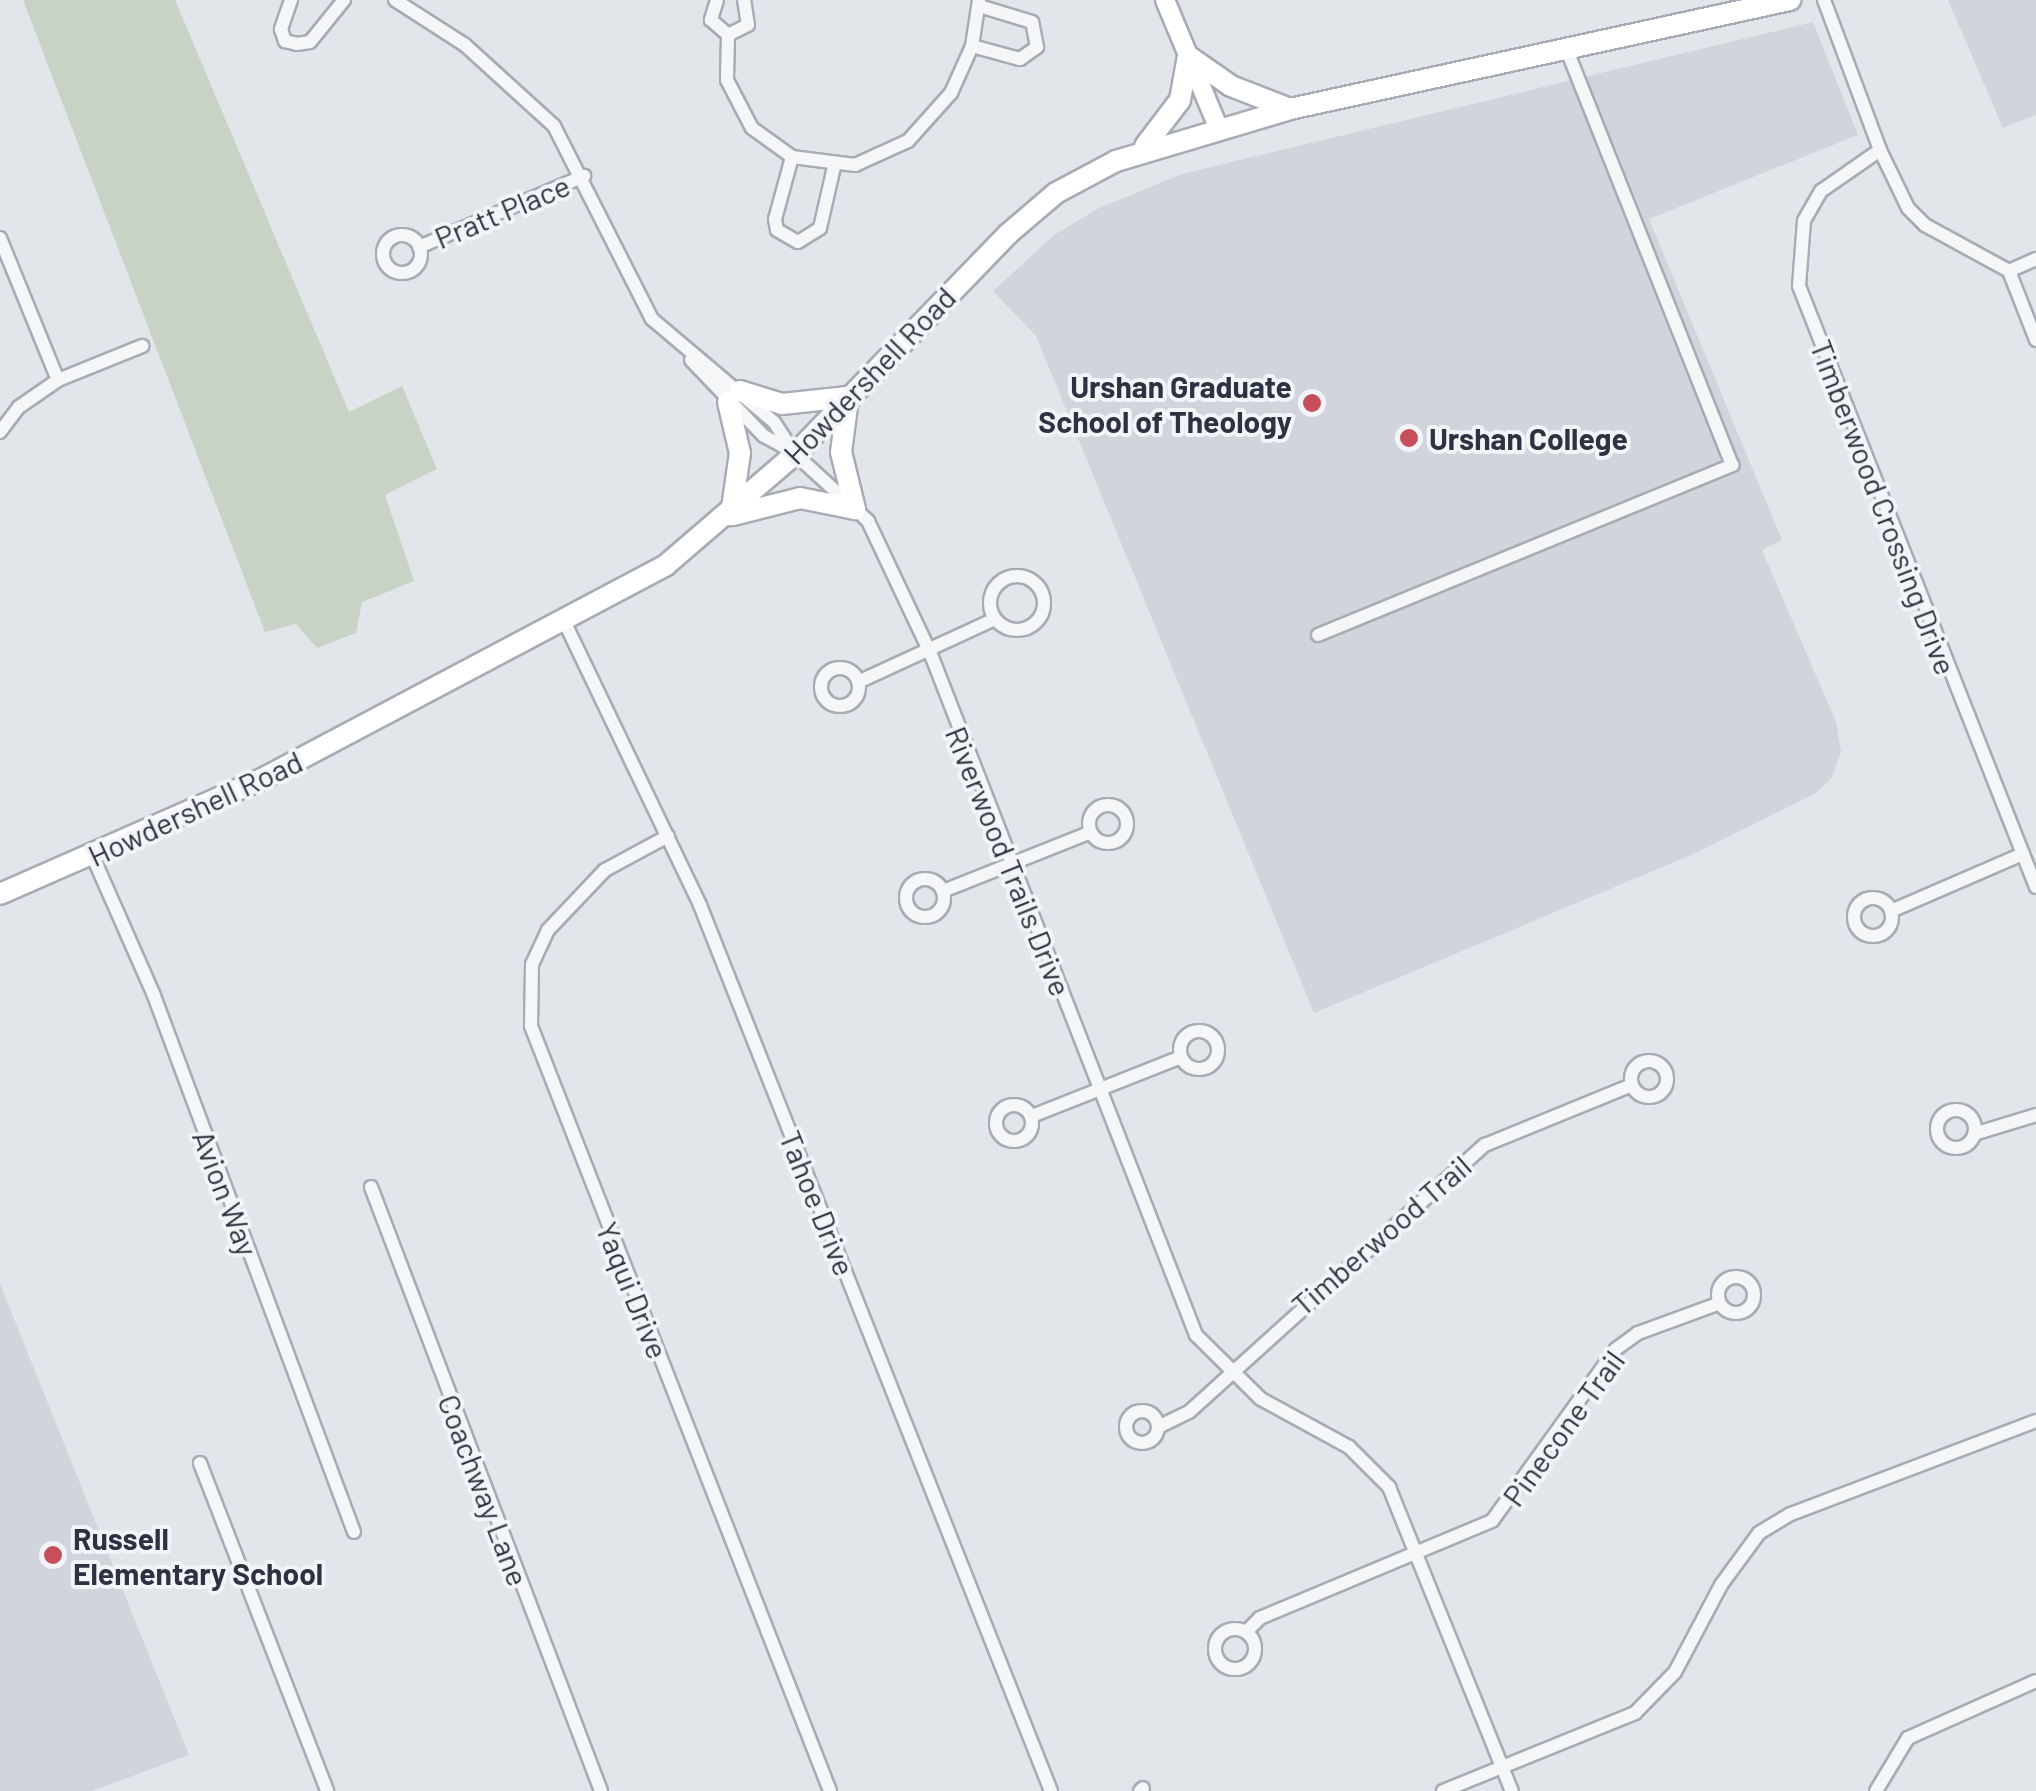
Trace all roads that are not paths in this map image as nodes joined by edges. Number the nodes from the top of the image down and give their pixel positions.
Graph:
1 (291, 0) edge
2 (344, 0) edge
3 (395, 0) edge
4 (718, 0) edge
5 (744, 0) edge
6 (1165, 0) edge
7 (1790, 0) edge
8 (1824, 0) edge
9 (979, 3) edge
10 (728, 35) junction
11 (972, 46) junction
12 (1567, 50) junction
13 (1188, 56) junction
14 (1290, 110) junction
15 (1219, 128) junction
16 (1880, 150) junction
17 (1137, 153) junction
18 (792, 157) junction
19 (834, 167) junction
20 (584, 176) junction
21 (0, 238) edge
22 (420, 246) dead end
23 (2036, 260) edge
24 (2009, 271) junction
25 (2036, 340) edge
26 (142, 346) dead end
27 (58, 380) junction
28 (734, 397) junction
29 (848, 397) junction
30 (0, 432) edge
31 (795, 454) junction
32 (855, 508) junction
33 (731, 515) junction
34 (995, 619) junction
35 (566, 624) junction
36 (1318, 634) dead end
37 (930, 652) junction
38 (858, 682) dead end
39 (1091, 832) dead end
40 (668, 836) junction
41 (2023, 854) junction
42 (93, 857) junction
43 (1014, 863) junction
44 (2036, 887) edge
45 (943, 891) dead end
46 (0, 894) edge
47 (1891, 911) dead end
48 (1181, 1056) dead end
49 (1632, 1085) dead end
50 (1099, 1090) junction
51 (2036, 1115) edge
52 (1032, 1116) dead end
53 (1974, 1134) dead end
54 (370, 1187) dead end
55 (1720, 1302) dead end
56 (1229, 1372) junction
57 (2036, 1421) edge
58 (1158, 1426) dead end
59 (200, 1462) dead end
60 (354, 1532) dead end
61 (1420, 1554) junction
62 (1246, 1632) dead end
63 (2036, 1681) edge
64 (1501, 1767) junction
65 (327, 1791) edge
66 (602, 1791) edge
67 (830, 1791) edge
68 (1051, 1791) edge
69 (1442, 1791) edge
70 (1512, 1791) edge
71 (1876, 1791) edge

1 - 2 street
3 - 20 street
4 - 10 street
5 - 10 street
6 - 13 street
7 - 12 main road, Howdershell Road
8 - 16 street
9 - 11 street
9 - 11 street
10 - 18 street
11 - 19 street
12 - 14 main road, Howdershell Road
12 - 36 street
13 - 14 main road
13 - 15 street
13 - 17 main road
14 - 15 main road, Howdershell Road
15 - 17 main road, Howdershell Road
16 - 24 street
16 - 41 street, Timberwood Crossing Drive
17 - 29 main road, Howdershell Road
18 - 19 street
18 - 19 street
20 - 22 street, Pratt Place
20 - 28 street, Riverwood Trails Drive
21 - 27 street
23 - 24 street
24 - 25 street
26 - 27 street
27 - 30 street
28 - 29 main road
28 - 31 street, Riverwood Trails Drive
28 - 33 main road
29 - 31 main road, Howdershell Road
29 - 32 main road
31 - 32 street, Riverwood Trails Drive
31 - 33 main road, Howdershell Road
32 - 33 main road
32 - 37 street, Riverwood Trails Drive
33 - 35 main road, Howdershell Road
34 - 34 street
34 - 37 street
35 - 40 street, Tahoe Drive
35 - 42 main road, Howdershell Road
37 - 38 street
37 - 43 street, Riverwood Trails Drive
39 - 43 street
40 - 67 street, Yaqui Drive
40 - 68 street, Tahoe Drive
41 - 44 street, Timberwood Crossing Drive
41 - 47 street
42 - 46 main road, Howdershell Road
42 - 60 street, Avion Way
43 - 45 street
43 - 50 street, Riverwood Trails Drive
48 - 50 street
49 - 56 street, Timberwood Trail
50 - 52 street
50 - 56 street, Riverwood Trails Drive
51 - 53 street
54 - 66 street, Coachway Lane
55 - 61 street, Pinecone Trail
56 - 58 street, Timberwood Trail
56 - 61 street, Riverwood Trails Drive
57 - 64 street
59 - 65 street
61 - 62 street, Pinecone Trail
61 - 64 street, Riverwood Trails Drive
63 - 71 street
64 - 69 street
64 - 70 street, Riverwood Trails Drive

